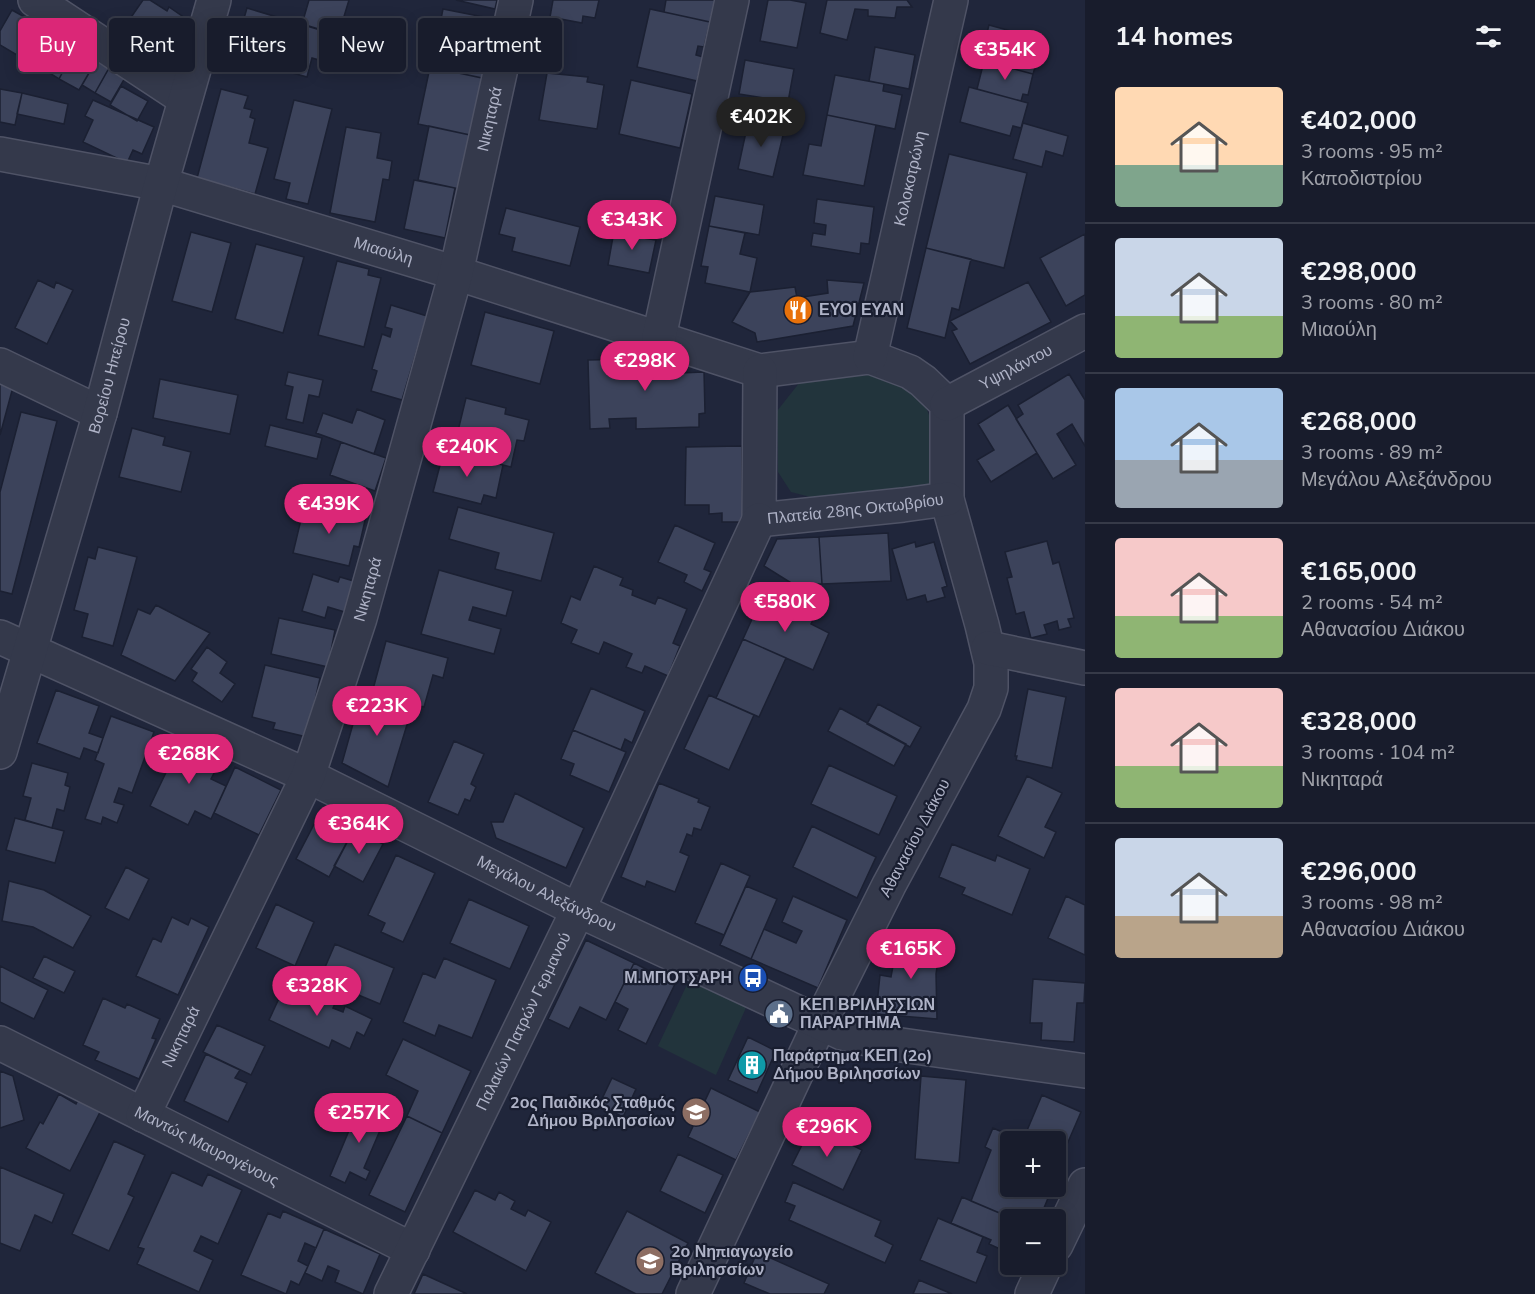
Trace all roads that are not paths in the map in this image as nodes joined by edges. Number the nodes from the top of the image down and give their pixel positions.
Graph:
1 (35, 0) edge
2 (214, 0) edge
3 (516, 0) edge
4 (732, 0) edge
5 (951, 0) edge
6 (185, 99) junction
7 (0, 154) edge
8 (161, 184) junction
9 (456, 273) junction
10 (1085, 331) edge
11 (659, 337) junction
12 (870, 357) junction
13 (0, 365) edge
14 (760, 371) junction
15 (947, 404) junction
16 (100, 413) junction
17 (947, 499) junction
18 (759, 519) junction
19 (0, 637) edge
20 (988, 648) junction
21 (31, 650) junction
22 (1085, 668) edge
23 (0, 752) edge
24 (308, 776) junction
25 (578, 910) junction
26 (820, 1023) junction
27 (0, 1043) edge
28 (1085, 1071) edge
29 (143, 1115) junction
30 (1085, 1185) edge
31 (1066, 1224) edge
32 (413, 1250) junction
33 (1041, 1275) edge
34 (391, 1294) edge
35 (693, 1294) edge
36 (1032, 1294) edge

1 - 6 street
2 - 6 street, Βορείου Ηπείρου
3 - 9 street, Νικηταρά
4 - 11 street
5 - 12 street, Κολοκοτρώνη
6 - 8 street, Βορείου Ηπείρου
7 - 8 street, Μιαούλη
8 - 9 street, Μιαούλη
8 - 16 street, Βορείου Ηπείρου
9 - 11 street, Μιαούλη
9 - 24 street, Νικηταρά
10 - 15 street, Υψηλάντου
11 - 14 street, Μιαούλη
12 - 14 street
12 - 15 street
13 - 16 street
14 - 18 street, Πλατεία 28ης Οκτωβρίου
15 - 17 street, Πλατεία 28ης Οκτωβρίου
16 - 21 street, Βορείου Ηπείρου
17 - 18 street, Πλατεία 28ης Οκτωβρίου
17 - 20 street, Αθανασίου Διάκου
18 - 25 street, Παλαιών Πατρών Γερμανού
19 - 21 street, Μεγάλου Αλεξάνδρου
20 - 22 street
20 - 26 street, Αθανασίου Διάκου
21 - 23 street, Βορείου Ηπείρου
21 - 24 street, Μεγάλου Αλεξάνδρου
24 - 25 street, Μεγάλου Αλεξάνδρου
24 - 29 street, Νικηταρά
25 - 26 street, Μεγάλου Αλεξάνδρου
25 - 32 street, Παλαιών Πατρών Γερμανού
26 - 28 street, Μεγάλου Αλεξάνδρου
26 - 35 street, Αθανασίου Διάκου
27 - 29 street, Μαντώς Μαυρογένους
29 - 32 street, Μαντώς Μαυρογένους
30 - 31 street
32 - 34 street, Παλαιών Πατρών Γερμανού
33 - 36 street

